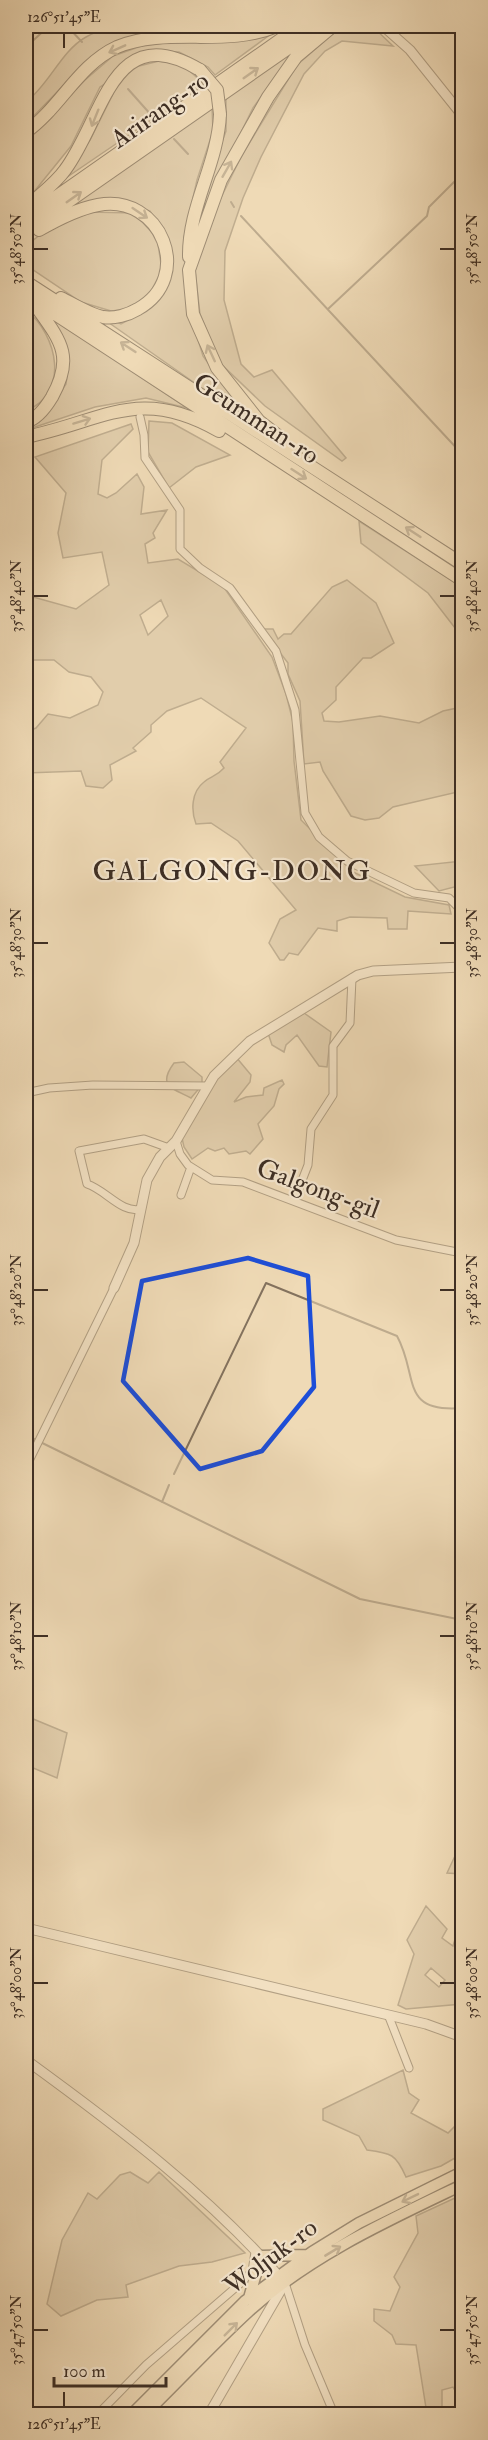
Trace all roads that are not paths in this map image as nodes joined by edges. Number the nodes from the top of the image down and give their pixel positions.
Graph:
1 (277, 26) edge
2 (300, 26) edge
3 (320, 26) edge
4 (333, 26) edge
5 (383, 26) edge
6 (462, 115) edge
7 (26, 132) edge
8 (26, 208) edge
9 (26, 218) edge
10 (26, 230) edge
11 (189, 270) junction
12 (26, 282) edge
13 (27, 296) edge
14 (53, 301) junction
15 (140, 417) dead end
16 (26, 422) edge
17 (26, 437) edge
18 (250, 442) junction
19 (300, 459) junction
20 (462, 564) edge
21 (462, 580) edge
22 (462, 911) edge
23 (462, 967) edge
24 (352, 978) junction
25 (208, 1086) junction
26 (26, 1093) edge
27 (172, 1145) junction
28 (191, 1167) junction
29 (181, 1195) dead end
30 (294, 1201) junction
31 (141, 1209) junction
32 (462, 1253) edge
33 (114, 1288) joint
34 (26, 1467) edge
35 (26, 1928) edge
36 (389, 2017) junction
37 (462, 2037) edge
38 (26, 2060) edge
39 (409, 2068) dead end
40 (462, 2172) edge
41 (462, 2185) edge
42 (258, 2254) junction
43 (307, 2256) junction
44 (282, 2280) junction
45 (249, 2298) junction
46 (100, 2414) edge
47 (132, 2415) edge
48 (145, 2415) edge
49 (209, 2415) edge
50 (334, 2415) edge

1 -> 7 highway
2 - 9 highway, Arirang-ro
10 -> 3 highway, Arirang-ro
11 -> 4 highway
5 - 6 street
11 -> 8 highway, bridge
10 -> 14 highway
19 -> 11 highway
12 - 14 highway, Geumman-ro
13 - 16 highway
13 - 18 highway, Geumman-ro
19 -> 14 highway, Geumman-ro
15 - 22 street
17 -> 18 highway
18 -> 21 highway, Geumman-ro
20 -> 19 highway, Geumman-ro
23 - 24 street
24 - 25 street
24 - 30 street
25 - 26 street
25 - 27 street
27 - 28 street
27 - 31 street
27 - 31 street
28 - 29 street
28 - 30 street, Galgong-gil
30 - 32 street, Galgong-gil
31 - 33 street
33 - 34 street
35 - 36 street
36 - 37 street
36 - 39 street
38 - 42 street
40 -> 43 main road, Woljuk-ro
44 -> 41 main road, Woljuk-ro
42 - 43 main road
42 - 44 street
42 - 45 main road
42 - 46 street
43 - 44 main road, Woljuk-ro
44 - 45 main road, Woljuk-ro
48 -> 44 main road, Woljuk-ro
44 - 49 street
44 - 50 street
45 - 47 main road, Woljuk-ro

